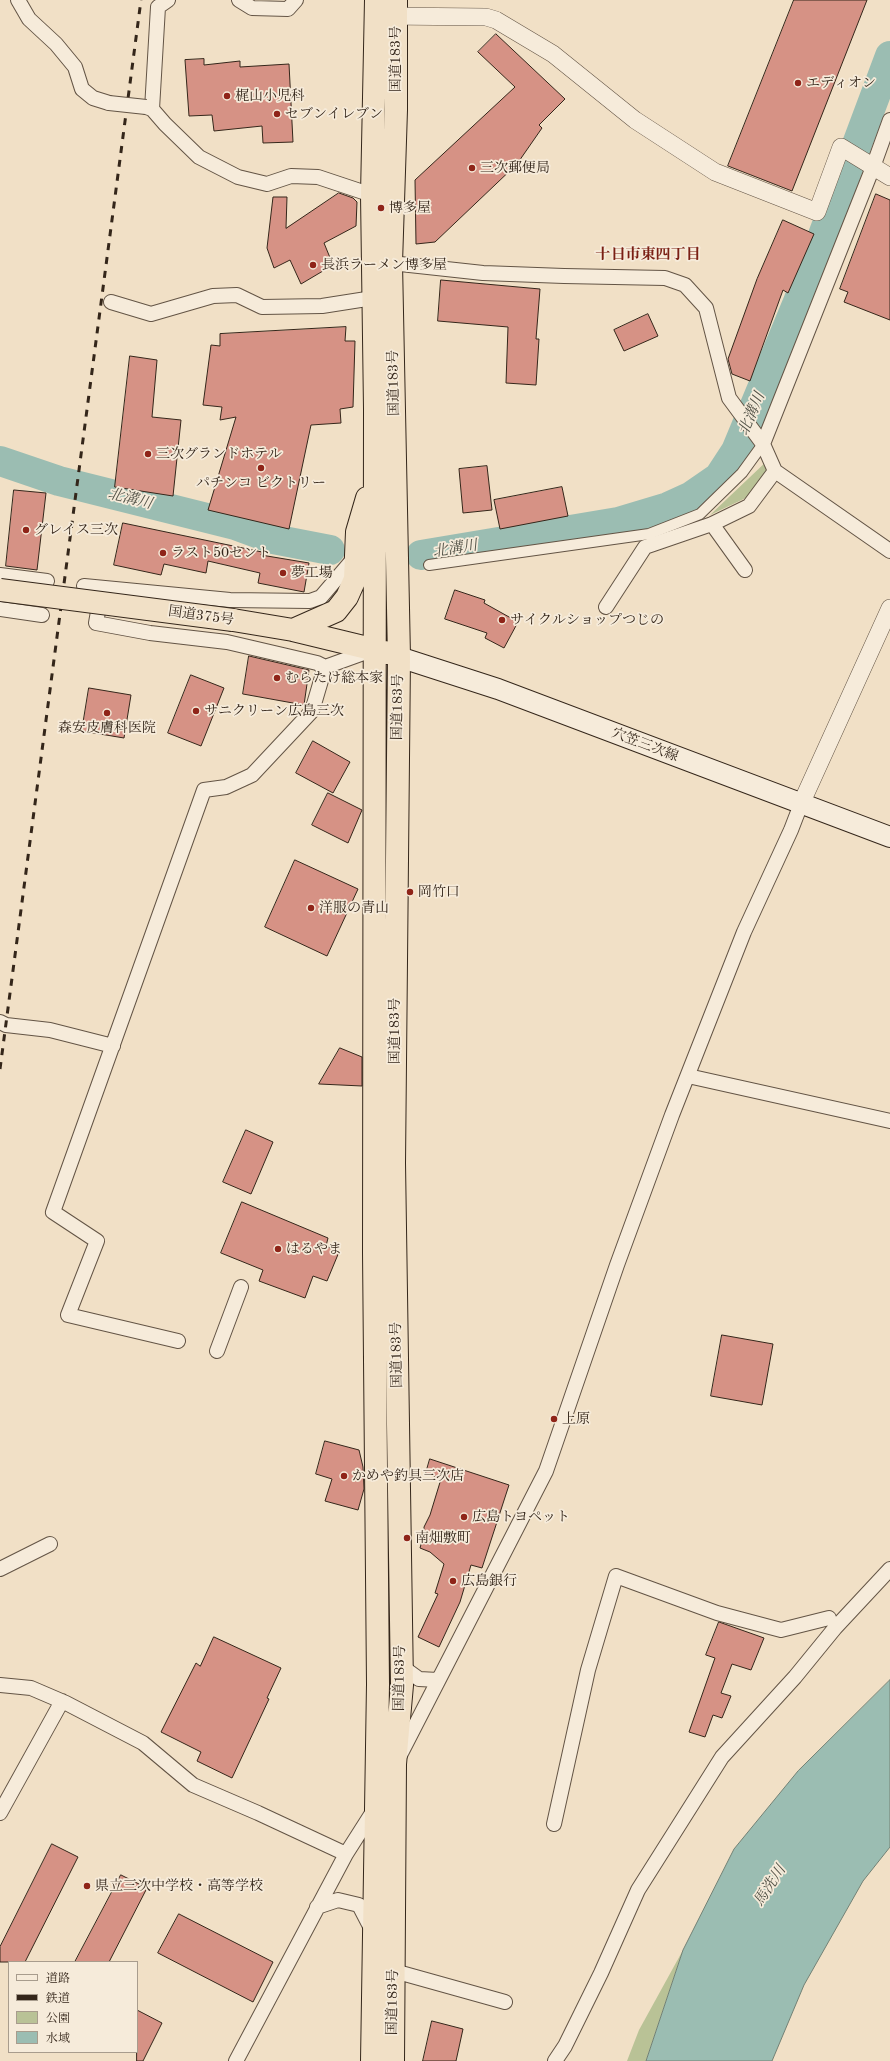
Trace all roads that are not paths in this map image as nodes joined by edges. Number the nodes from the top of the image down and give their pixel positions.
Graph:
1 (18, 0) edge
2 (168, 0) edge
3 (238, 0) edge
4 (296, 0) edge
5 (386, 8) edge
6 (149, 108) junction
7 (890, 120) edge
8 (873, 167) junction
9 (890, 177) edge
10 (382, 194) junction
11 (391, 263) junction
12 (373, 298) junction
13 (111, 302) dead end
14 (763, 444) junction
15 (775, 470) junction
16 (374, 475) junction
17 (712, 524) junction
18 (890, 551) edge
19 (356, 556) junction
20 (429, 565) dead end
21 (745, 570) dead end
22 (0, 575) edge
23 (47, 581) dead end
24 (84, 586) dead end
25 (102, 589) junction
26 (0, 590) edge
27 (606, 607) dead end
28 (890, 608) edge
29 (0, 609) edge
30 (42, 615) dead end
31 (293, 630) junction
32 (375, 649) junction
33 (399, 657) junction
34 (325, 667) junction
35 (801, 804) junction
36 (890, 837) edge
37 (0, 1022) edge
38 (113, 1046) junction
39 (688, 1076) junction
40 (890, 1121) edge
41 (241, 1287) dead end
42 (178, 1341) dead end
43 (217, 1351) dead end
44 (50, 1544) dead end
45 (0, 1569) edge
46 (890, 1570) edge
47 (829, 1618) dead end
48 (401, 1666) junction
49 (438, 1680) junction
50 (0, 1685) edge
51 (62, 1701) junction
52 (395, 1764) junction
53 (377, 1805) junction
54 (0, 1814) edge
55 (554, 1824) dead end
56 (346, 1854) junction
57 (317, 1907) junction
58 (374, 1934) junction
59 (394, 1971) junction
60 (505, 2002) dead end
61 (236, 2061) edge
62 (372, 2061) edge
63 (393, 2061) edge
64 (555, 2061) edge

1 - 6 street, bridge
2 - 6 street
3 - 4 street
5 - 8 street
5 - 10 highway, 国道183号
6 - 10 street
7 - 8 street
8 - 9 street
8 - 14 street
10 - 11 highway, 国道183号
10 - 12 highway, 国道183号
11 - 14 street
11 - 33 highway, 国道183号
12 - 13 street
12 - 16 highway, 国道183号
14 - 15 street
14 - 20 street
15 - 17 street
15 - 18 street
16 - 19 highway
16 - 32 highway, 国道183号
17 - 21 street
17 - 27 street
19 - 25 street
19 - 31 highway
22 - 23 street
24 - 25 street
25 - 34 street
26 - 31 highway, 国道375号, bridge
28 - 35 street
29 - 30 street
31 - 32 highway, 国道375号
32 - 33 highway, 国道375号
32 - 34 street
32 - 53 highway, 国道183号
33 - 35 main road, 穴笠三次線
33 - 48 highway, 国道183号
34 - 38 street
35 - 36 main road, 穴笠三次線
35 - 39 street
37 - 38 street
38 - 42 street
39 - 40 street
39 - 49 street
41 - 43 street
44 - 45 street
46 - 64 street
47 - 55 street
48 - 49 street
48 - 52 highway, 国道183号
49 - 52 street
50 - 51 street
51 - 54 street
51 - 56 street
52 - 53 street
52 - 59 highway, 国道183号
53 - 56 street
53 - 58 highway, 国道183号
56 - 57 street
57 - 58 street
57 - 61 street
58 - 62 highway, 国道183号
59 - 60 street
59 - 63 highway, 国道183号

